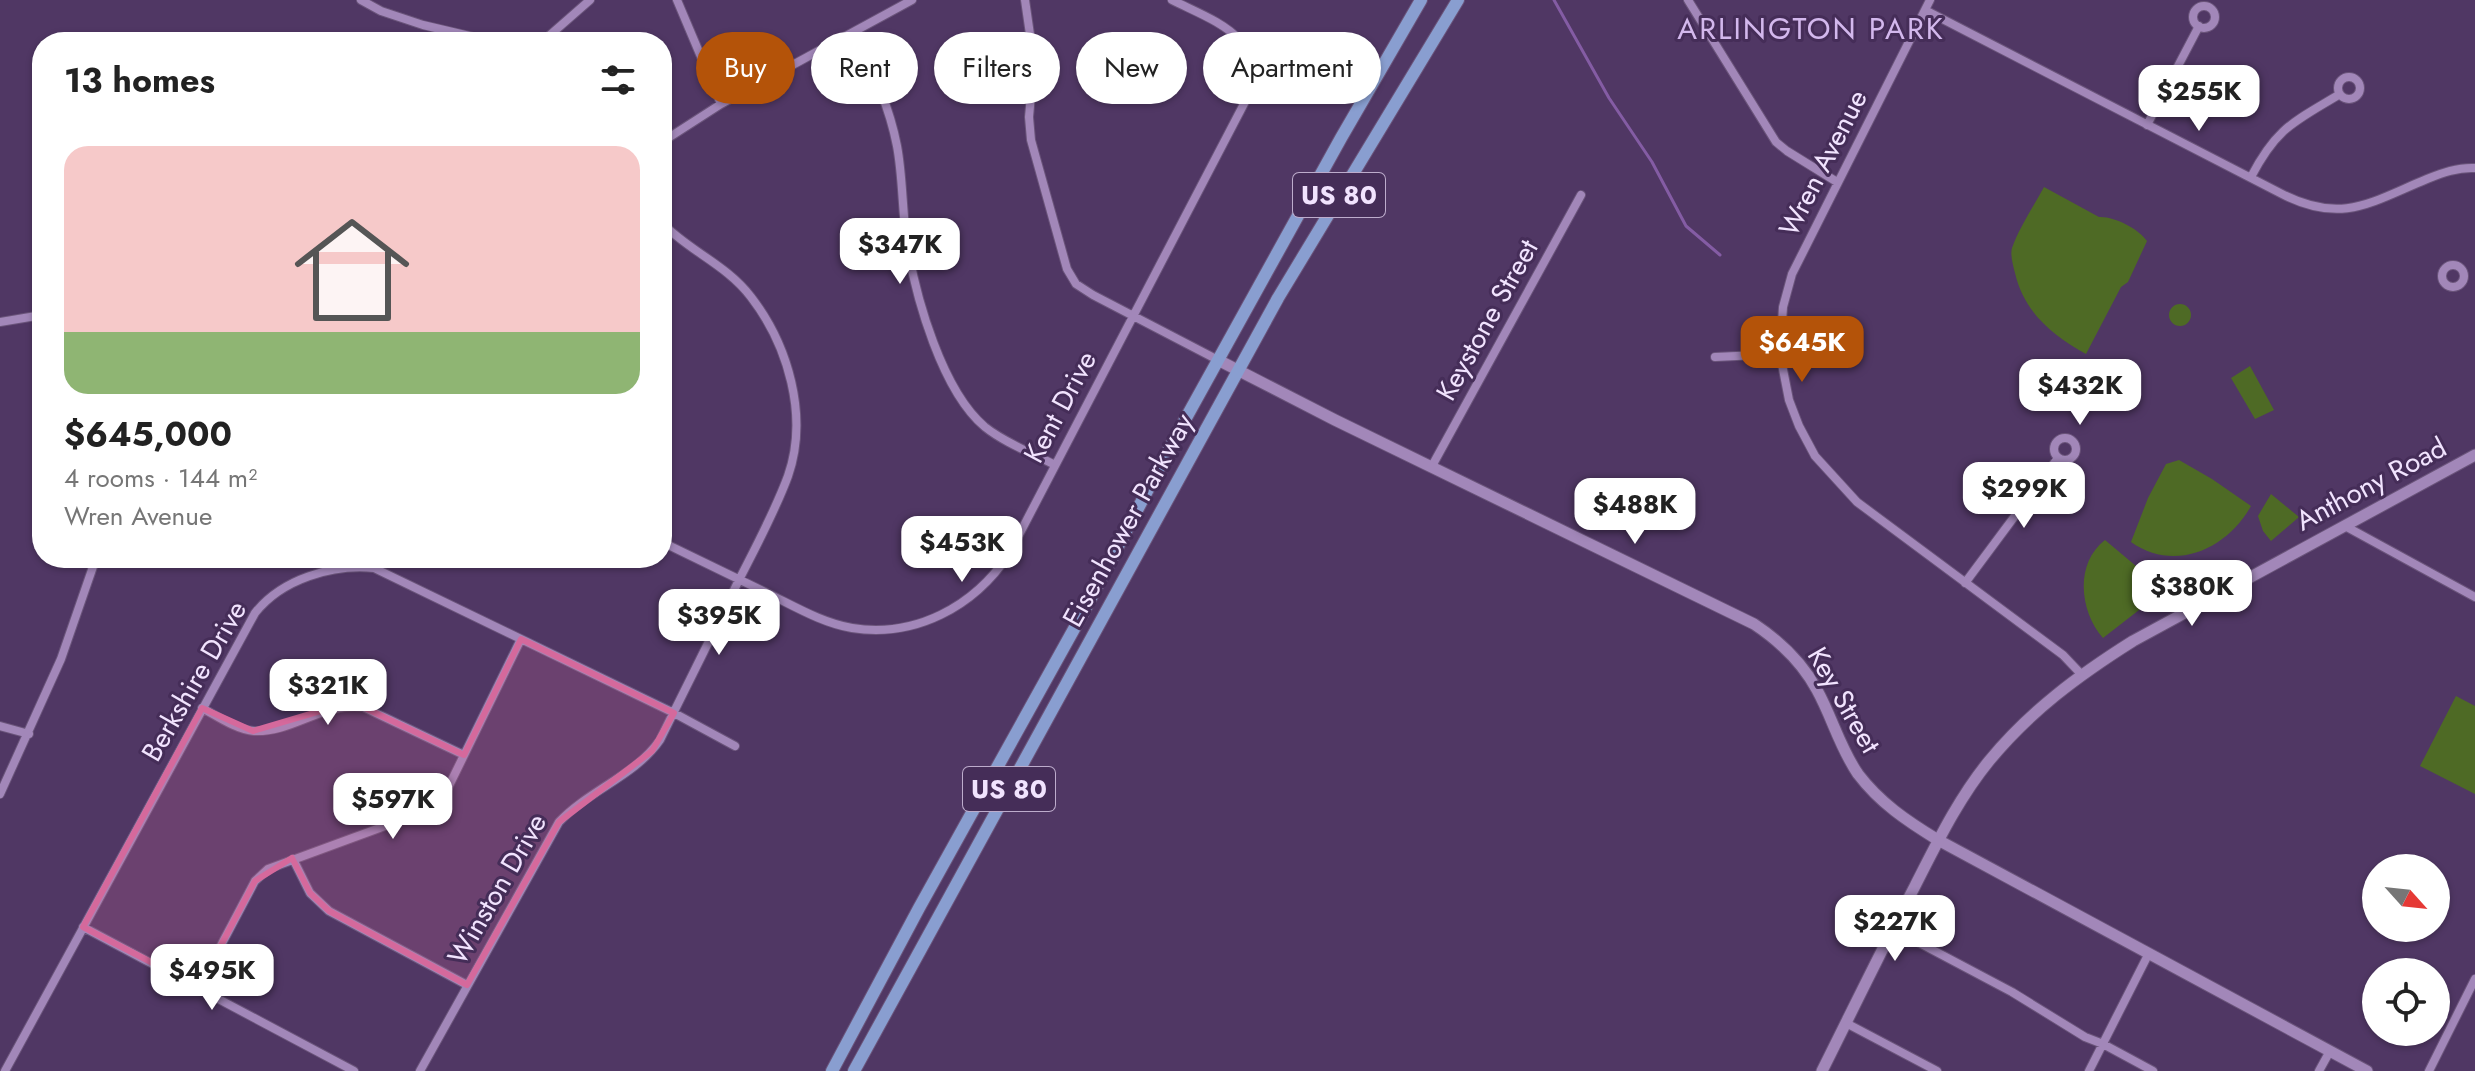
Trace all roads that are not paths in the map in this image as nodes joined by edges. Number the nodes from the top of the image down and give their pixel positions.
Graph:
1 (361, 0) edge
2 (590, 0) edge
3 (677, 0) edge
4 (912, 0) edge
5 (1025, 0) edge
6 (1172, 0) edge
7 (1421, 0) edge
8 (1458, 0) edge
9 (1688, 0) edge
10 (1930, 0) edge
11 (1925, 10) junction
12 (2199, 26) dead end
13 (453, 32) edge
14 (553, 32) edge
15 (854, 32) edge
16 (696, 45) edge
17 (2340, 94) dead end
18 (721, 104) edge
19 (885, 104) edge
20 (2147, 125) junction
21 (672, 136) edge
22 (2475, 168) edge
23 (2251, 177) junction
24 (1837, 182) junction
25 (1581, 195) dead end
26 (672, 231) edge
27 (2463, 278) dead end
28 (2475, 281) edge
29 (1133, 316) junction
30 (32, 317) edge
31 (0, 322) edge
32 (1780, 354) junction
33 (1715, 357) dead end
34 (1218, 360) junction
35 (1237, 370) junction
36 (2475, 455) edge
37 (2058, 458) dead end
38 (1055, 465) junction
39 (1432, 466) junction
40 (2345, 526) junction
41 (672, 547) edge
42 (93, 568) edge
43 (739, 579) junction
44 (1965, 583) junction
45 (2475, 597) edge
46 (521, 639) junction
47 (2081, 674) junction
48 (202, 708) junction
49 (674, 713) junction
50 (0, 726) edge
51 (29, 734) junction
52 (735, 746) dead end
53 (464, 755) junction
54 (0, 794) edge
55 (1938, 840) junction
56 (293, 859) junction
57 (83, 927) junction
58 (1893, 929) junction
59 (2149, 953) junction
60 (2475, 979) edge
61 (467, 985) junction
62 (199, 987) junction
63 (1846, 1023) junction
64 (2103, 1044) junction
65 (2330, 1051) junction
66 (5, 1071) edge
67 (354, 1071) edge
68 (420, 1071) edge
69 (832, 1071) edge
70 (854, 1071) edge
71 (1822, 1071) edge
72 (1937, 1071) edge
73 (2089, 1071) edge
74 (2153, 1071) edge
75 (2319, 1071) edge
76 (2367, 1071) edge
77 (2429, 1071) edge

1 - 13 street
2 - 14 street
3 - 16 street
4 - 15 street
5 - 29 street
6 - 29 street
7 - 34 main road, Eisenhower Parkway / US 80
8 - 35 main road, Eisenhower Parkway / US 80
9 - 24 street
10 - 11 street, Wren Avenue
11 - 20 street
11 - 24 street, Wren Avenue
12 - 20 street
17 - 23 street
18 - 21 street
19 - 38 street
20 - 23 street
22 - 23 street
24 - 32 street, Wren Avenue
25 - 39 street, Keystone Street
26 - 43 street, Winston Drive
27 - 28 street
29 - 34 street
29 - 38 street, Kent Drive
30 - 31 street
32 - 33 street
32 - 44 street, Wren Avenue
34 - 35 street, Key Street
34 - 69 main road, Eisenhower Parkway / US 80
35 - 39 street, Key Street
35 - 70 main road, Eisenhower Parkway / US 80
36 - 40 street, Anthony Road
37 - 44 street
38 - 43 street, Kent Drive
39 - 55 street, Key Street
40 - 45 street
40 - 47 street, Anthony Road
41 - 43 street, Kent Drive
42 - 51 street
43 - 49 street, Winston Drive
44 - 47 street, Wren Avenue
46 - 48 street, Berkshire Drive
46 - 49 street, Berkshire Drive
46 - 53 street
47 - 55 street, Anthony Road
48 - 53 street
48 - 57 street, Berkshire Drive
49 - 52 street, Berkshire Drive
49 - 61 street, Winston Drive
50 - 51 street
51 - 54 street
53 - 56 street
55 - 58 street, Anthony Road
55 - 59 street, Key Street
56 - 61 street
56 - 62 street
57 - 62 street
57 - 66 street, Berkshire Drive
58 - 63 street, Anthony Road
58 - 64 street
59 - 64 street
59 - 65 street, Key Street
60 - 77 street
61 - 68 street, Winston Drive
62 - 67 street
63 - 71 street, Anthony Road
63 - 72 street
64 - 73 street
64 - 74 street
65 - 75 street
65 - 76 street, Key Street

